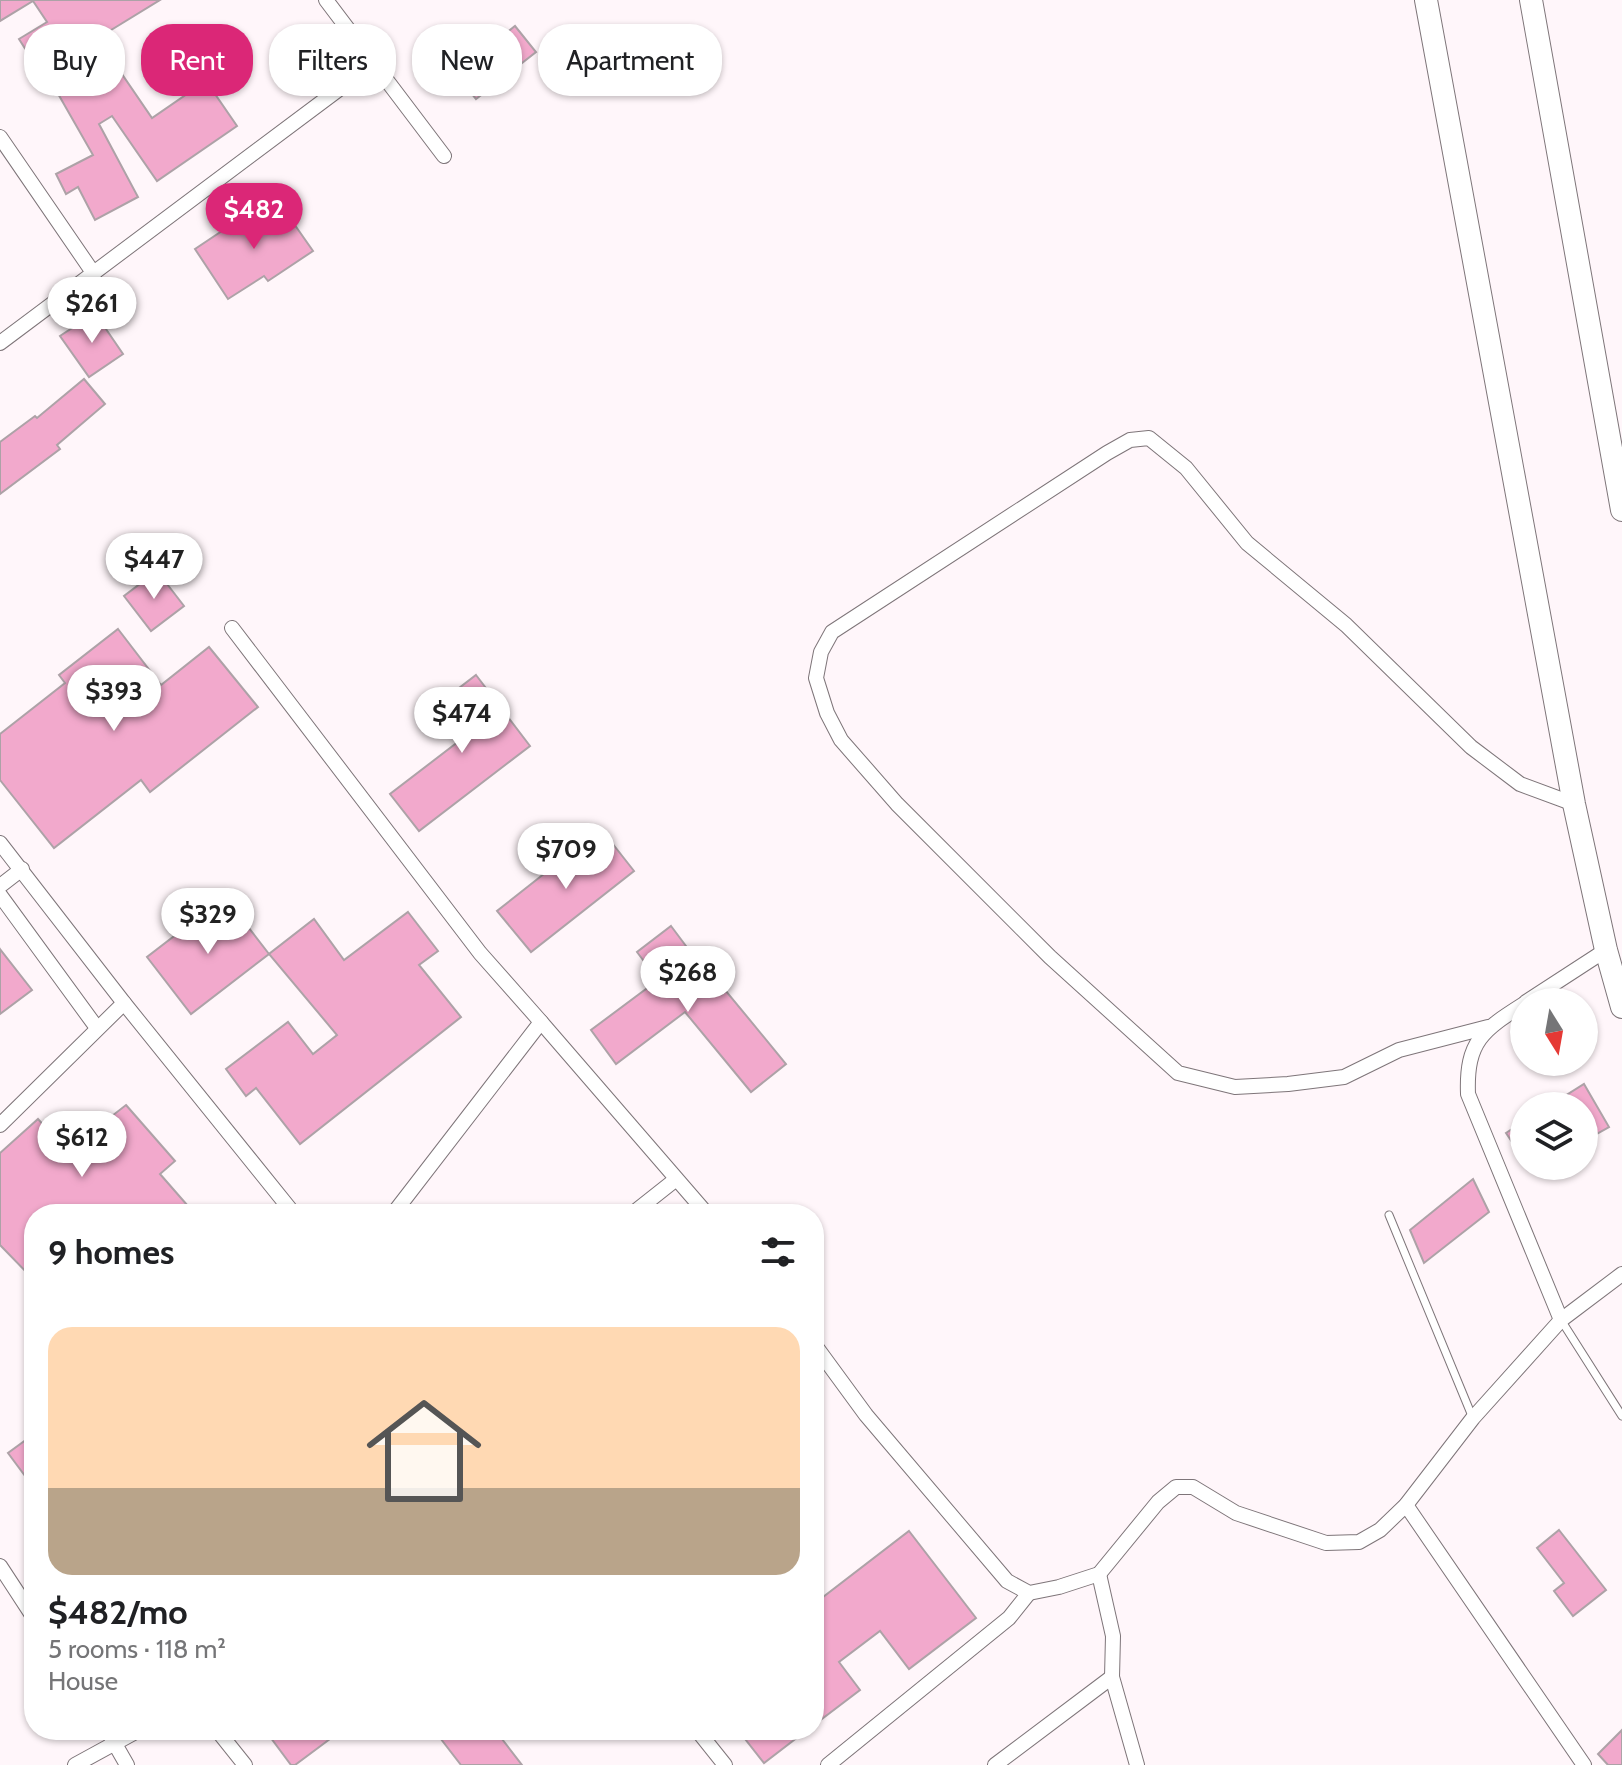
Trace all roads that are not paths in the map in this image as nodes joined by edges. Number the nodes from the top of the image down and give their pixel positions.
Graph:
1 (326, 0) edge
2 (1426, 0) edge
3 (1531, 0) edge
4 (344, 24) edge
5 (396, 92) edge
6 (330, 96) edge
7 (0, 137) edge
8 (444, 156) dead end
9 (94, 274) junction
10 (0, 343) edge
11 (1622, 510) edge
12 (232, 628) dead end
13 (1574, 804) junction
14 (0, 843) edge
15 (22, 869) junction
16 (0, 886) edge
17 (0, 895) edge
18 (1606, 950) junction
19 (1548, 988) edge
20 (124, 1003) junction
21 (1622, 1007) edge
22 (1510, 1013) edge
23 (541, 1022) junction
24 (1488, 1027) junction
25 (97, 1028) junction
26 (0, 1125) edge
27 (675, 1180) junction
28 (286, 1204) edge
29 (401, 1204) edge
30 (645, 1204) edge
31 (698, 1204) edge
32 (1389, 1215) dead end
33 (1622, 1274) edge
34 (1561, 1320) junction
35 (824, 1358) edge
36 (1622, 1416) edge
37 (1473, 1418) junction
38 (1406, 1505) junction
39 (0, 1566) edge
40 (1099, 1574) junction
41 (1029, 1593) junction
42 (24, 1603) edge
43 (1112, 1677) junction
44 (106, 1740) edge
45 (113, 1740) edge
46 (225, 1740) edge
47 (705, 1740) edge
48 (75, 1765) edge
49 (127, 1765) edge
50 (245, 1765) edge
51 (725, 1765) edge
52 (828, 1765) edge
53 (995, 1765) edge
54 (1137, 1765) edge
55 (1584, 1765) edge

1 - 4 street
2 - 13 highway
3 - 11 highway
5 - 8 street
6 - 9 street
7 - 9 street
9 - 10 street
12 - 23 street
13 - 18 highway
13 - 24 street
14 - 15 street
15 - 16 street
15 - 20 street
17 - 25 street
18 - 19 street
18 - 21 highway
20 - 25 street
20 - 28 street
22 - 24 street
23 - 27 street
23 - 29 street
24 - 34 street
25 - 26 street
27 - 30 street
27 - 31 street
32 - 37 lane
33 - 34 street
34 - 36 lane
34 - 37 street
35 - 41 street
37 - 38 street
38 - 40 street
38 - 55 street
39 - 42 street
40 - 41 street
40 - 43 street
41 - 52 street
43 - 53 street
43 - 54 street
44 - 48 street
45 - 49 street
46 - 50 street
47 - 51 street

